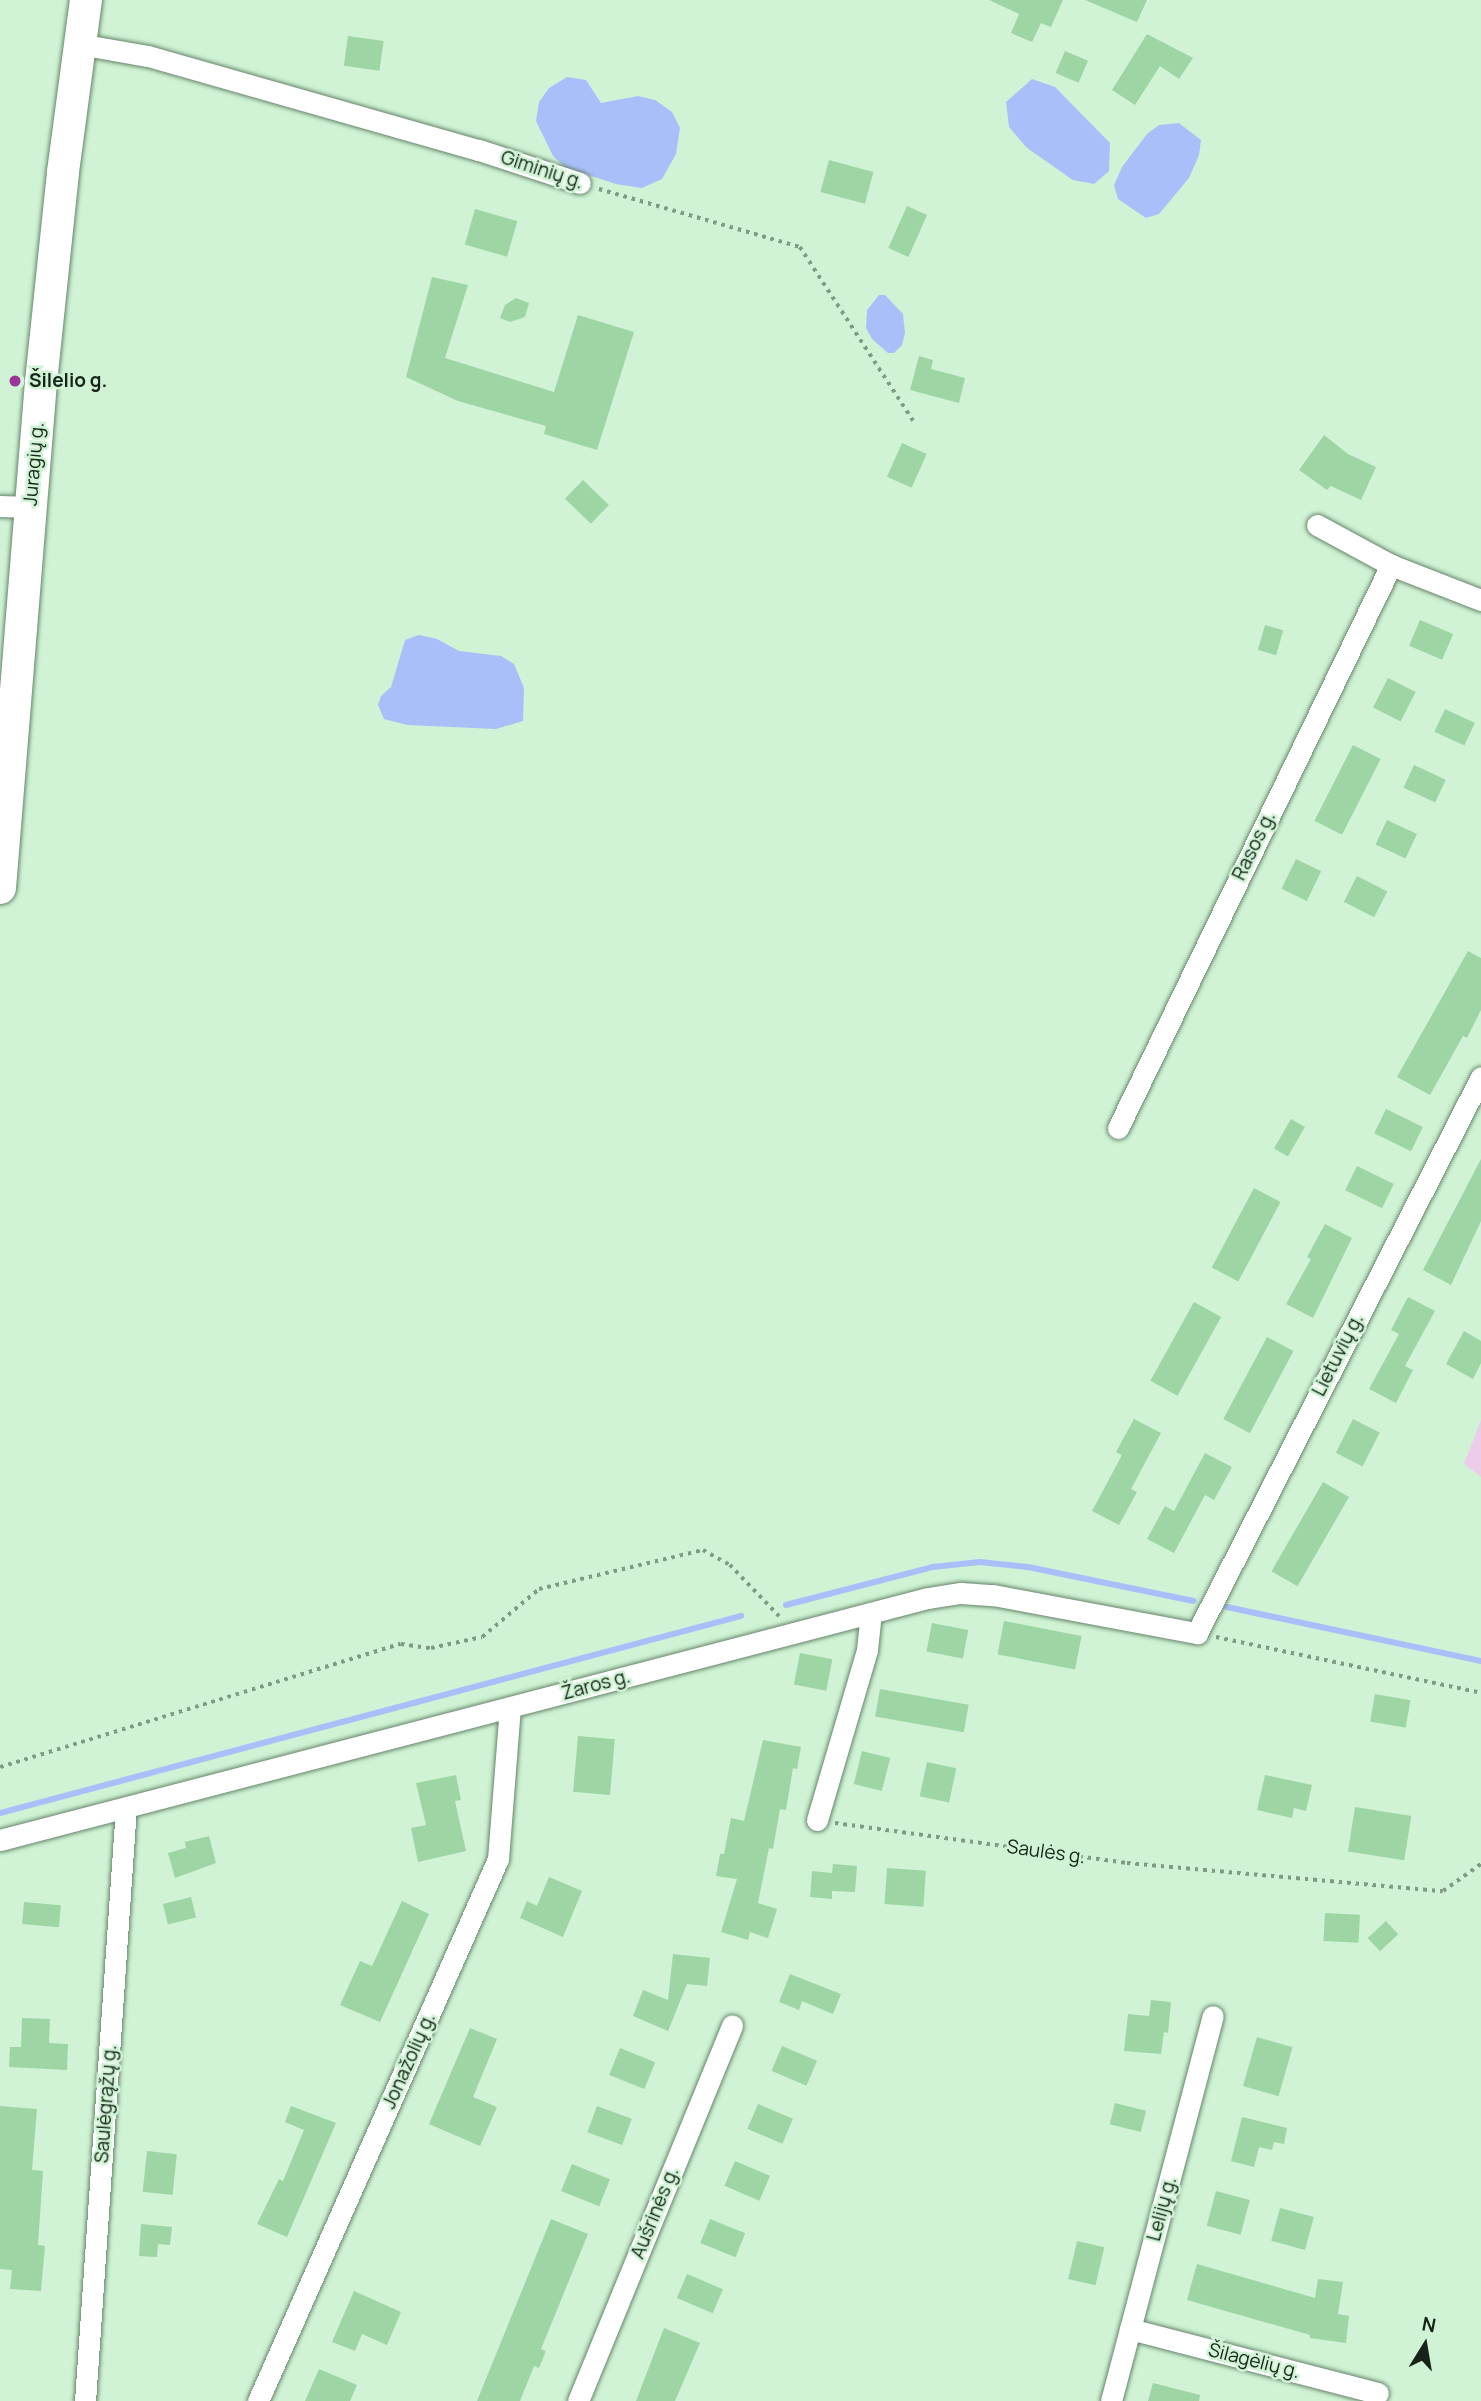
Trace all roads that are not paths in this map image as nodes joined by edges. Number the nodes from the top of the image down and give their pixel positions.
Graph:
1 (86, 0) edge
2 (79, 44) junction
3 (580, 183) road end
4 (15, 506) edge
5 (1317, 525) dead end
6 (1391, 565) junction
7 (1481, 600) edge
8 (0, 888) edge
9 (1481, 1077) edge
10 (1118, 1128) dead end
11 (871, 1613) junction
12 (1197, 1633) joint
13 (510, 1707) junction
14 (126, 1807) junction
15 (817, 1820) road end
16 (0, 1840) edge
17 (1213, 2016) dead end
18 (732, 2025) dead end
19 (1130, 2329) junction
20 (1378, 2393) dead end
21 (85, 2401) edge
22 (258, 2401) edge
23 (578, 2401) edge
24 (1111, 2401) edge

1 - 2 main road, Juragių g.
2 - 3 street, Giminių g.
2 - 4 main road, Juragių g.
4 - 8 main road, Juragių g.
5 - 6 street
6 - 7 street
6 - 10 street, Rasos g.
9 - 12 street, Lietuvių g.
11 - 12 street, Žaros g.
11 - 13 street, Žaros g.
11 - 15 street
13 - 14 street, Žaros g.
13 - 22 street, Jonažolių g.
14 - 16 street, Žaros g.
14 - 21 street, Saulėgrąžų g.
17 - 19 street, Lelijų g.
18 - 23 street, Aušrinės g.
19 - 20 street, Šilagėlių g.
19 - 24 street, Lelijų g.

